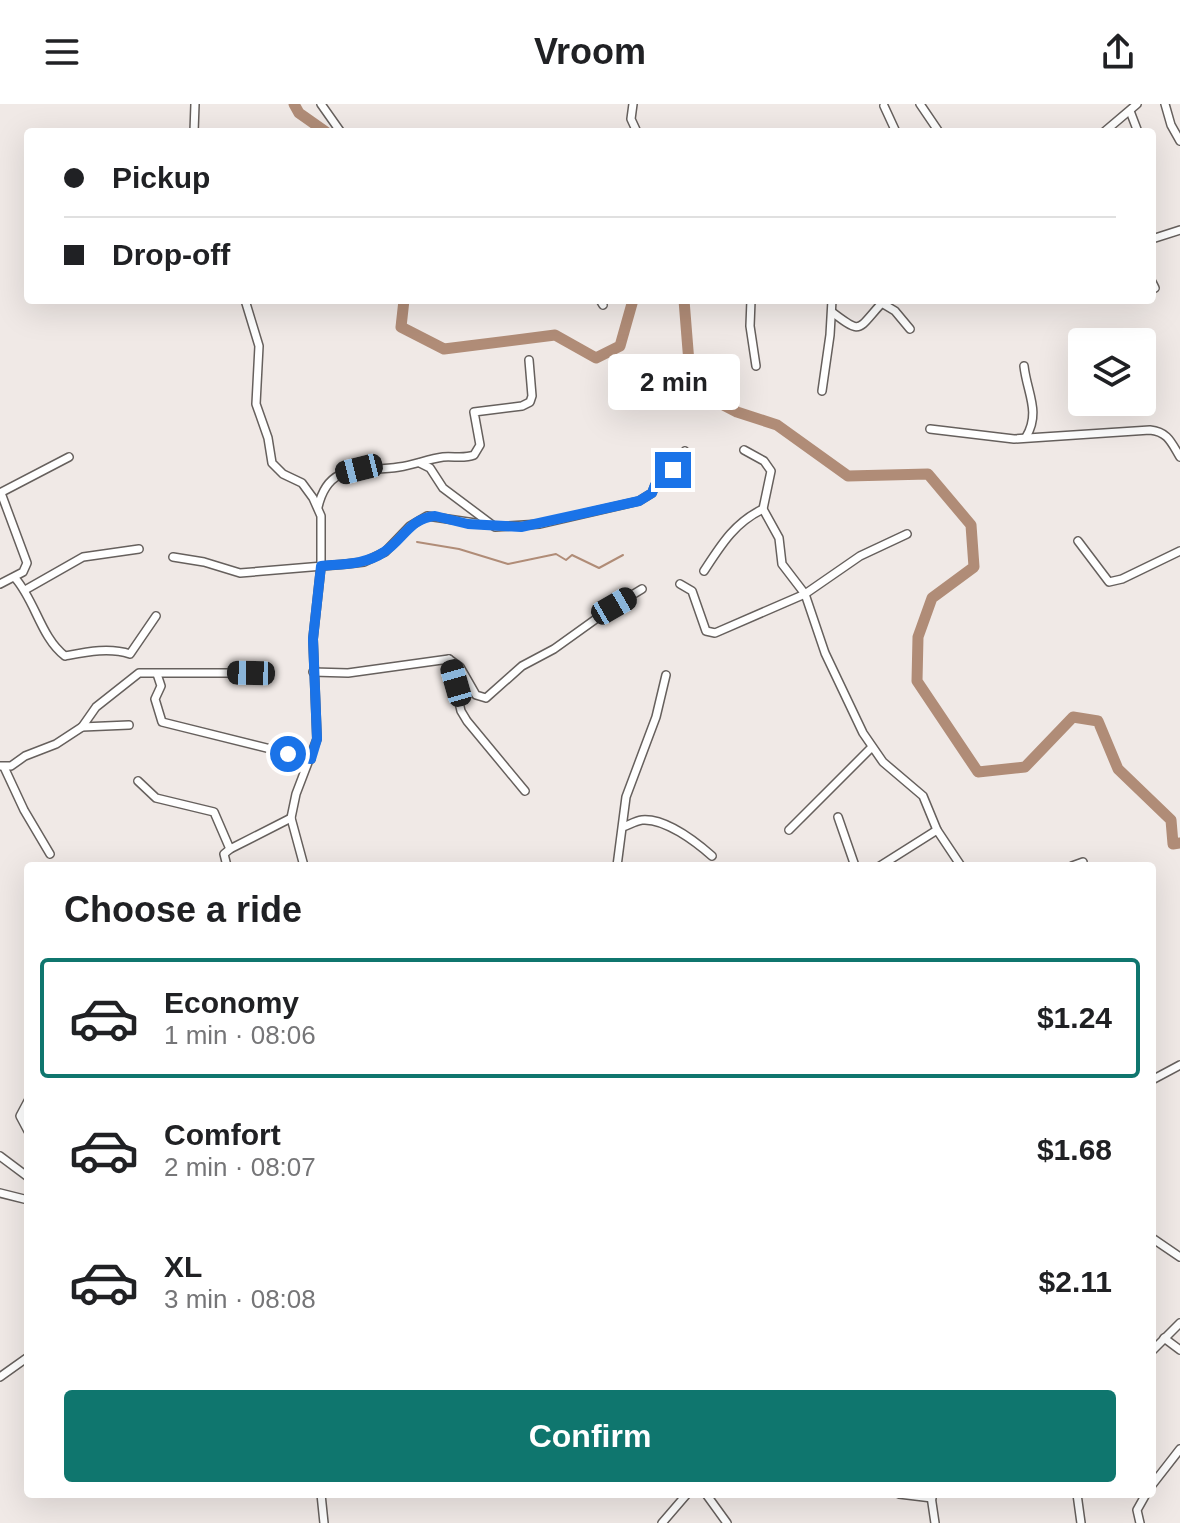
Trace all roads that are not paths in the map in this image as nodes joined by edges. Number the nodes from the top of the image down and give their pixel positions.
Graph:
1 (195, 104) edge
2 (321, 104) edge
3 (633, 104) edge
4 (920, 104) edge
5 (1137, 104) edge
6 (1165, 104) edge
7 (884, 106) dead end
8 (1130, 111) junction
9 (194, 128) edge
10 (338, 128) edge
11 (635, 128) edge
12 (894, 128) edge
13 (936, 128) edge
14 (1109, 128) edge
15 (1136, 128) edge
16 (1180, 141) edge
17 (1180, 230) edge
18 (1156, 238) edge
19 (246, 304) edge
20 (751, 304) edge
21 (832, 304) edge
22 (878, 304) edge
23 (883, 304) edge
24 (832, 312) junction
25 (910, 329) dead end
26 (529, 360) dead end
27 (756, 366) dead end
28 (1024, 366) dead end
29 (822, 391) dead end
30 (930, 429) dead end
31 (1026, 437) junction
32 (744, 450) dead end
33 (685, 451) dead end
34 (69, 457) dead end
35 (1180, 457) edge
36 (418, 462) junction
37 (0, 493) edge
38 (318, 507) junction
39 (763, 509) junction
40 (489, 525) junction
41 (907, 534) dead end
42 (1078, 541) dead end
43 (139, 549) dead end
44 (1180, 551) edge
45 (173, 557) dead end
46 (321, 566) junction
47 (704, 571) dead end
48 (15, 578) junction
49 (0, 584) edge
50 (680, 584) dead end
51 (642, 589) dead end
52 (25, 590) junction
53 (805, 594) junction
54 (156, 616) dead end
55 (449, 659) junction
56 (313, 672) junction
57 (251, 673) dead end
58 (157, 674) junction
59 (666, 675) dead end
60 (129, 725) dead end
61 (82, 727) junction
62 (871, 748) junction
63 (311, 759) junction
64 (2, 767) edge
65 (138, 781) dead end
66 (525, 791) dead end
67 (838, 817) dead end
68 (291, 818) junction
69 (623, 827) junction
70 (789, 830) dead end
71 (937, 830) junction
72 (230, 849) junction
73 (50, 854) dead end
74 (712, 856) dead end
75 (226, 862) edge
76 (303, 862) edge
77 (618, 862) edge
78 (854, 862) edge
79 (886, 862) edge
80 (958, 862) edge
81 (1180, 1065) edge
82 (1156, 1078) edge
83 (0, 1156) edge
84 (24, 1174) edge
85 (2, 1194) edge
86 (24, 1199) edge
87 (0, 1204) edge
88 (1156, 1241) edge
89 (1180, 1257) edge
90 (1180, 1323) edge
91 (1164, 1338) junction
92 (1156, 1347) edge
93 (1180, 1350) edge
94 (24, 1360) edge
95 (0, 1377) edge
96 (1180, 1449) edge
97 (1156, 1480) edge
98 (322, 1498) edge
99 (684, 1498) edge
100 (709, 1498) edge
101 (931, 1498) edge
102 (1078, 1498) edge
103 (1144, 1498) edge
104 (324, 1523) edge
105 (662, 1523) edge
106 (727, 1523) edge
107 (935, 1523) edge
108 (1081, 1523) edge
109 (1140, 1523) edge

1 - 9 street
2 - 10 street
3 - 11 street
4 - 13 street
5 - 8 street
6 - 16 street
7 - 12 street
8 - 14 street
8 - 15 street
17 - 18 street
19 - 38 street
20 - 27 street
21 - 24 street
22 - 24 street
23 - 25 street
24 - 29 street
26 - 36 street
28 - 31 street
30 - 31 street
31 - 35 street
32 - 39 street
33 - 40 street
34 - 37 street
36 - 38 street
36 - 40 street
37 - 48 street
38 - 46 street
39 - 47 street
39 - 53 street
40 - 46 street
41 - 53 street
42 - 44 street
43 - 52 street
45 - 46 street
46 - 56 street
48 - 49 street
48 - 52 street
50 - 53 street
51 - 55 street
52 - 54 street
53 - 62 street
55 - 56 street
55 - 66 street
56 - 63 street
57 - 58 street
58 - 61 street
58 - 63 street
59 - 69 street
60 - 61 street
61 - 64 street
62 - 70 street
62 - 71 street
63 - 68 street
64 - 73 street
65 - 72 street
67 - 78 street
68 - 72 street
68 - 76 street
69 - 74 street
69 - 77 street
71 - 79 street
71 - 80 street
72 - 75 street
81 - 82 street
83 - 84 street
85 - 86 street
85 - 87 street
88 - 89 street
90 - 91 street
91 - 92 street
91 - 93 street
94 - 95 street
96 - 97 street
98 - 104 street
99 - 105 street
100 - 106 street
101 - 107 street
102 - 108 street
103 - 109 street

